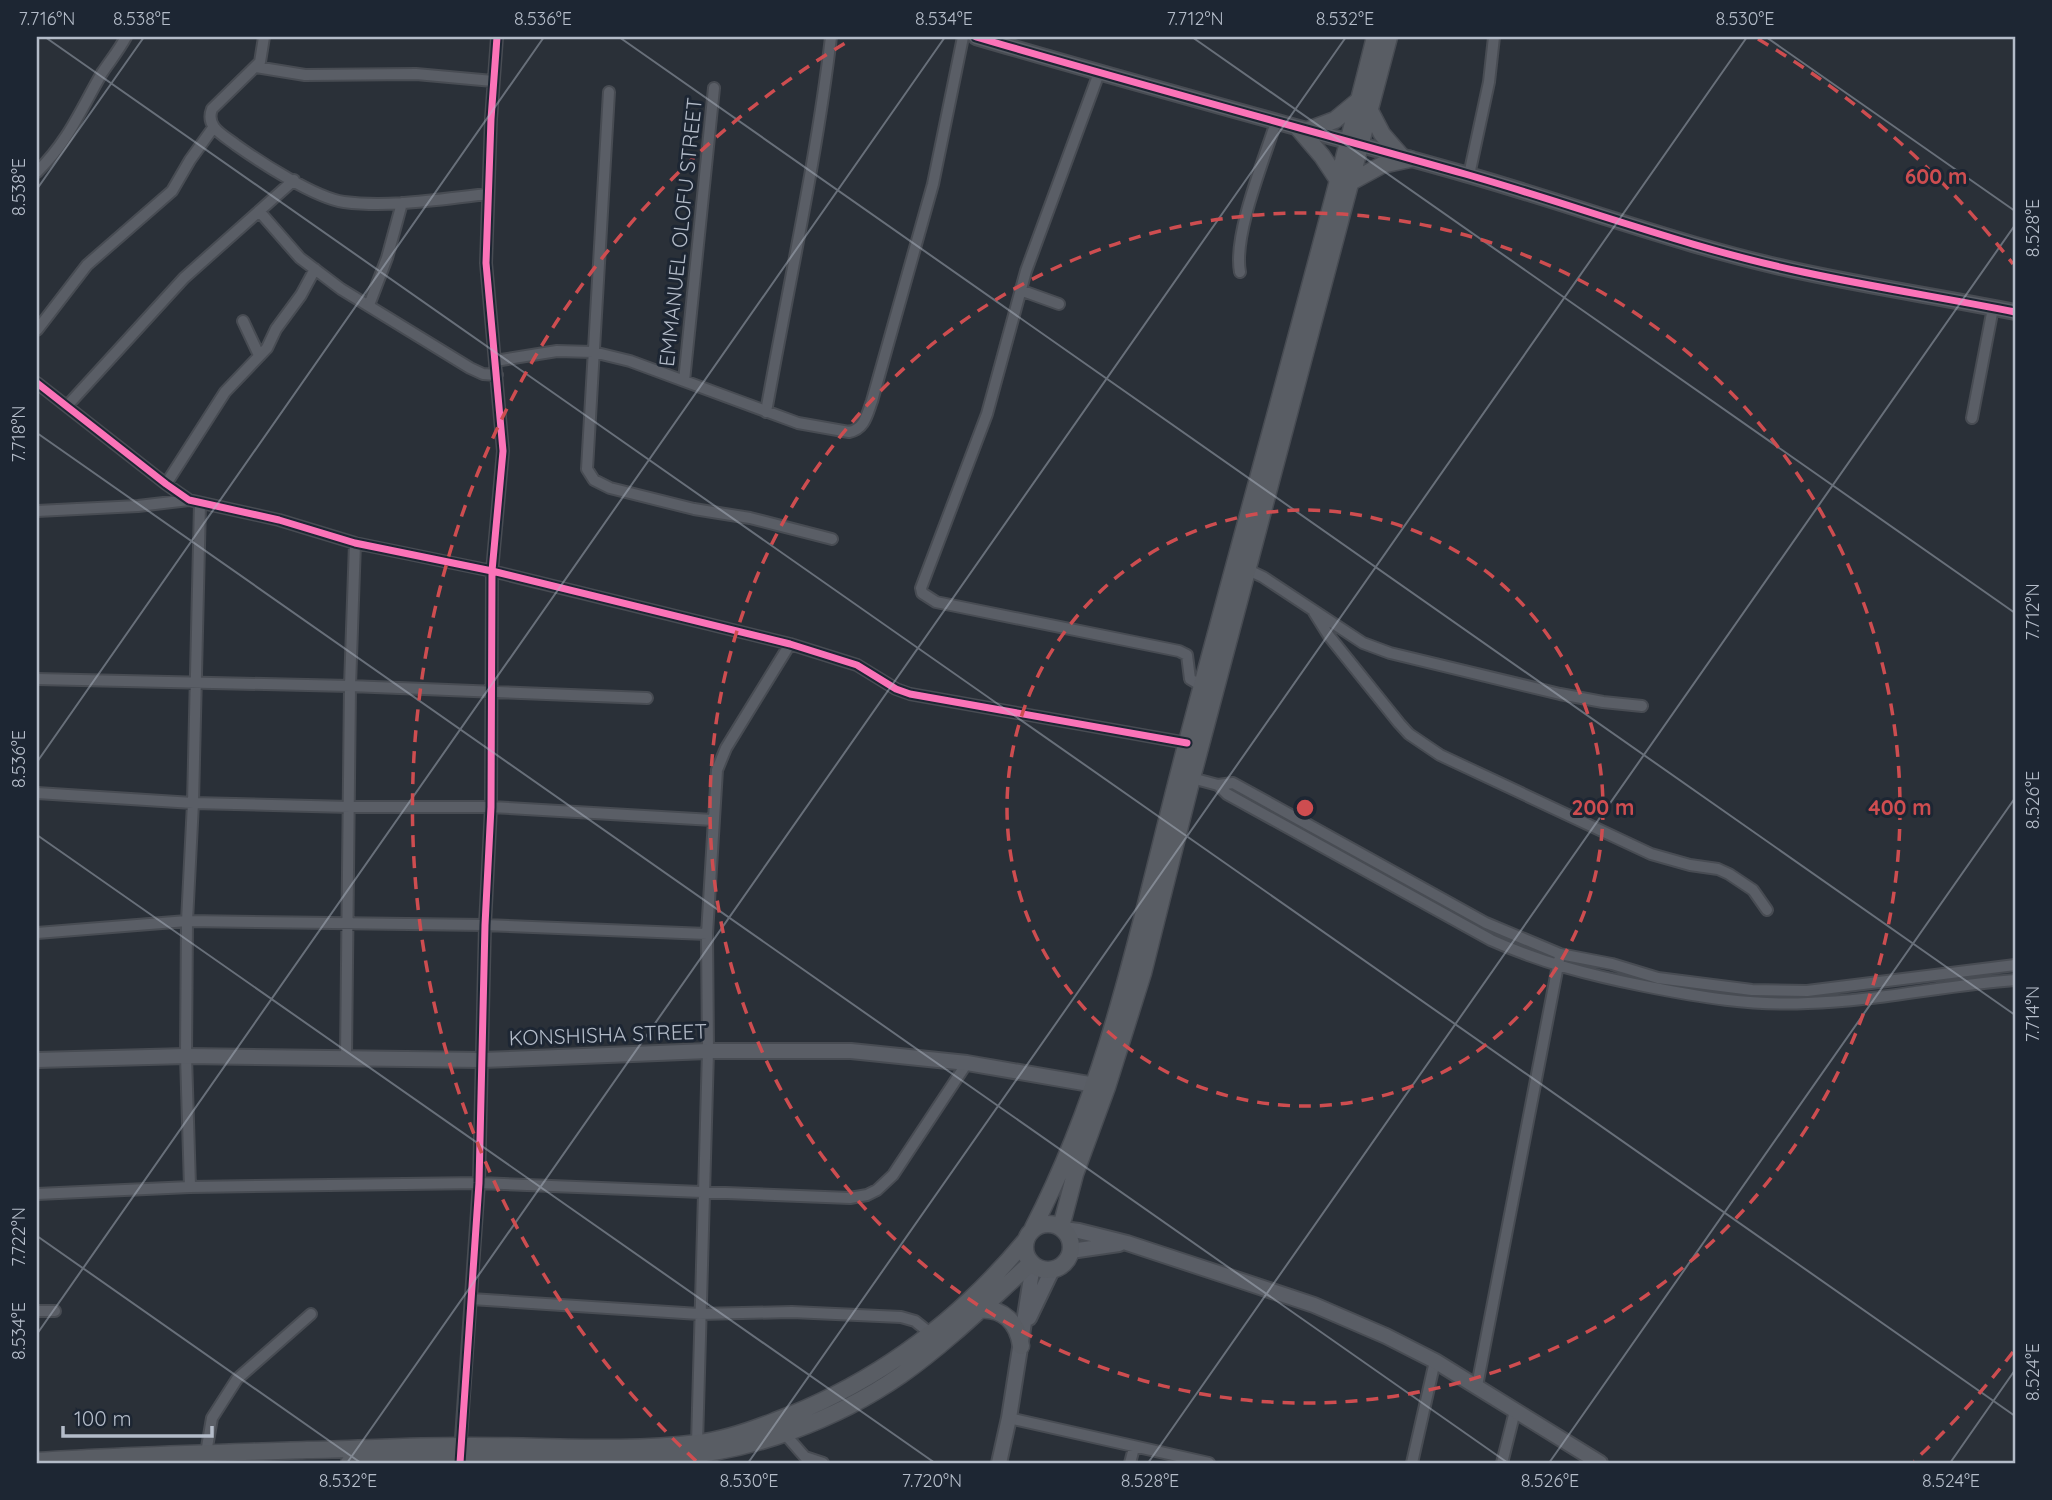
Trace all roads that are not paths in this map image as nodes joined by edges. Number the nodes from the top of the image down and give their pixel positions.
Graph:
1 (126, 37) edge
2 (264, 37) edge
3 (497, 37) edge
4 (831, 37) edge
5 (963, 37) edge
6 (976, 37) edge
7 (1375, 37) edge
8 (1389, 37) edge
9 (1494, 37) edge
10 (256, 67) junction
11 (1099, 73) junction
12 (494, 81) junction
13 (714, 88) dead end
14 (609, 92) dead end
15 (1364, 105) junction
16 (1276, 122) junction
17 (213, 128) junction
18 (1303, 130) junction
19 (1353, 144) junction
20 (1406, 158) junction
21 (37, 172) edge
22 (1469, 175) junction
23 (294, 180) junction
24 (1343, 181) junction
25 (488, 194) junction
26 (402, 203) junction
27 (259, 211) junction
28 (316, 269) junction
29 (1240, 272) dead end
30 (1020, 290) junction
31 (1059, 304) dead end
32 (369, 305) junction
33 (1993, 308) junction
34 (2015, 312) edge
35 (243, 321) dead end
36 (37, 330) edge
37 (593, 352) junction
38 (259, 355) junction
39 (495, 361) junction
40 (496, 375) junction
41 (684, 380) junction
42 (37, 383) edge
43 (67, 407) junction
44 (766, 412) junction
45 (1972, 418) dead end
46 (166, 484) junction
47 (195, 501) junction
48 (37, 511) edge
49 (832, 539) dead end
50 (355, 543) junction
51 (1242, 567) junction
52 (492, 571) junction
53 (1314, 612) junction
54 (790, 644) junction
55 (37, 679) edge
56 (196, 682) junction
57 (350, 686) junction
58 (1202, 686) junction
59 (493, 692) junction
60 (647, 698) dead end
61 (1642, 706) dead end
62 (1186, 743) junction
63 (1186, 777) junction
64 (1218, 785) junction
65 (37, 793) edge
66 (193, 803) junction
67 (349, 807) junction
68 (491, 807) junction
69 (713, 820) junction
70 (1767, 910) dead end
71 (187, 921) junction
72 (349, 925) junction
73 (485, 925) junction
74 (37, 933) edge
75 (707, 934) junction
76 (1560, 954) junction
77 (2015, 965) edge
78 (1557, 966) junction
79 (2015, 980) edge
80 (708, 1051) junction
81 (186, 1056) junction
82 (346, 1057) junction
83 (482, 1059) junction
84 (37, 1060) edge
85 (967, 1063) junction
86 (1095, 1085) junction
87 (480, 1183) junction
88 (190, 1187) junction
89 (703, 1193) junction
90 (37, 1194) edge
91 (1062, 1228) junction
92 (1029, 1235) junction
93 (1127, 1243) junction
94 (1071, 1251) junction
95 (1032, 1264) junction
96 (1052, 1270) junction
97 (471, 1299) junction
98 (979, 1310) junction
99 (37, 1311) edge
100 (55, 1311) dead end
101 (311, 1314) dead end
102 (699, 1314) junction
103 (1024, 1329) junction
104 (930, 1333) junction
105 (1021, 1346) junction
106 (1435, 1361) junction
107 (1477, 1386) junction
108 (1515, 1411) junction
109 (1009, 1418) junction
110 (784, 1433) junction
111 (1134, 1448) junction
112 (206, 1453) junction
113 (699, 1454) edge
114 (460, 1456) edge
115 (37, 1461) edge
116 (349, 1463) edge
117 (822, 1463) edge
118 (999, 1463) edge
119 (1130, 1463) edge
120 (1209, 1463) edge
121 (1412, 1463) edge
122 (1502, 1463) edge
123 (1600, 1463) edge

1 - 21 street
2 - 10 street
3 - 12 street
4 - 44 street
5 - 44 street
6 - 11 street
7 - 15 main road
8 - 15 main road
9 - 22 street
10 - 12 street
10 - 17 street
11 - 16 street
11 - 30 street
12 - 25 street
13 - 41 street, EMMANUEL OLOFU STREET
14 - 37 street
15 - 18 main road
15 - 19 main road
15 - 20 main road
16 - 18 street
16 - 29 street
17 - 23 street
17 - 36 street
18 - 19 street
18 - 24 main road
19 - 20 street
19 - 24 main road
20 - 22 street
20 - 24 main road
22 - 33 street
23 - 26 street
23 - 27 street
24 - 51 main road
25 - 26 street
25 - 39 street
26 - 32 street
27 - 28 street
27 - 43 street
28 - 32 street
28 - 38 street
30 - 31 street
30 - 58 street
32 - 40 street
33 - 34 street
33 - 45 street
35 - 38 street
37 - 39 street
37 - 41 street
37 - 49 street
38 - 46 street
39 - 40 street
40 - 52 street
41 - 44 street
42 - 43 street
43 - 46 street
46 - 47 street
47 - 48 street
47 - 50 street
47 - 56 street
50 - 52 street
50 - 57 street
51 - 53 street
51 - 58 main road
51 - 63 main road
52 - 54 street
52 - 59 street
53 - 61 street
53 - 70 street
54 - 62 street
54 - 69 street
55 - 56 street
56 - 57 street
56 - 66 street
57 - 59 street
57 - 67 street
58 - 62 main road
59 - 60 street
59 - 68 street
62 - 63 main road
63 - 64 street
63 - 86 main road
63 - 91 main road
64 - 76 street
64 - 78 street
65 - 66 street
66 - 67 street
66 - 71 street
67 - 68 street
67 - 72 street
68 - 69 street
68 - 73 street
69 - 75 street
71 - 72 street
71 - 74 street
71 - 81 street
72 - 73 street
72 - 82 street
73 - 75 street
73 - 83 street
75 - 80 street
76 - 77 street
76 - 78 street
78 - 79 street
78 - 107 street
80 - 83 street, KONSHISHA STREET
80 - 85 street, KONSHISHA STREET
80 - 89 street
81 - 82 street, KONSHISHA STREET
81 - 84 street, KONSHISHA STREET
81 - 88 street
82 - 83 street, KONSHISHA STREET
83 - 87 street
85 - 86 street, KONSHISHA STREET
85 - 89 street
86 - 92 main road
87 - 88 street
87 - 89 street
87 - 97 street
88 - 90 street
89 - 102 street
91 - 92 main road
91 - 93 street
91 - 94 main road
92 - 95 main road
92 - 104 main road
93 - 94 street
93 - 106 street
94 - 96 main road
95 - 96 main road
95 - 98 main road
95 - 103 street
96 - 103 street
97 - 102 street
97 - 114 street
98 - 105 main road
98 - 110 main road
99 - 100 street
101 - 112 street
102 - 104 street
102 - 113 street
103 - 105 street
104 - 113 main road
105 - 109 street
106 - 107 street
106 - 121 street
107 - 108 street
108 - 122 street
108 - 123 street
109 - 111 street
109 - 118 street
110 - 113 main road
110 - 117 street
111 - 119 street
111 - 120 street
112 - 114 main road
112 - 115 main road
113 - 114 main road
114 - 116 main road

